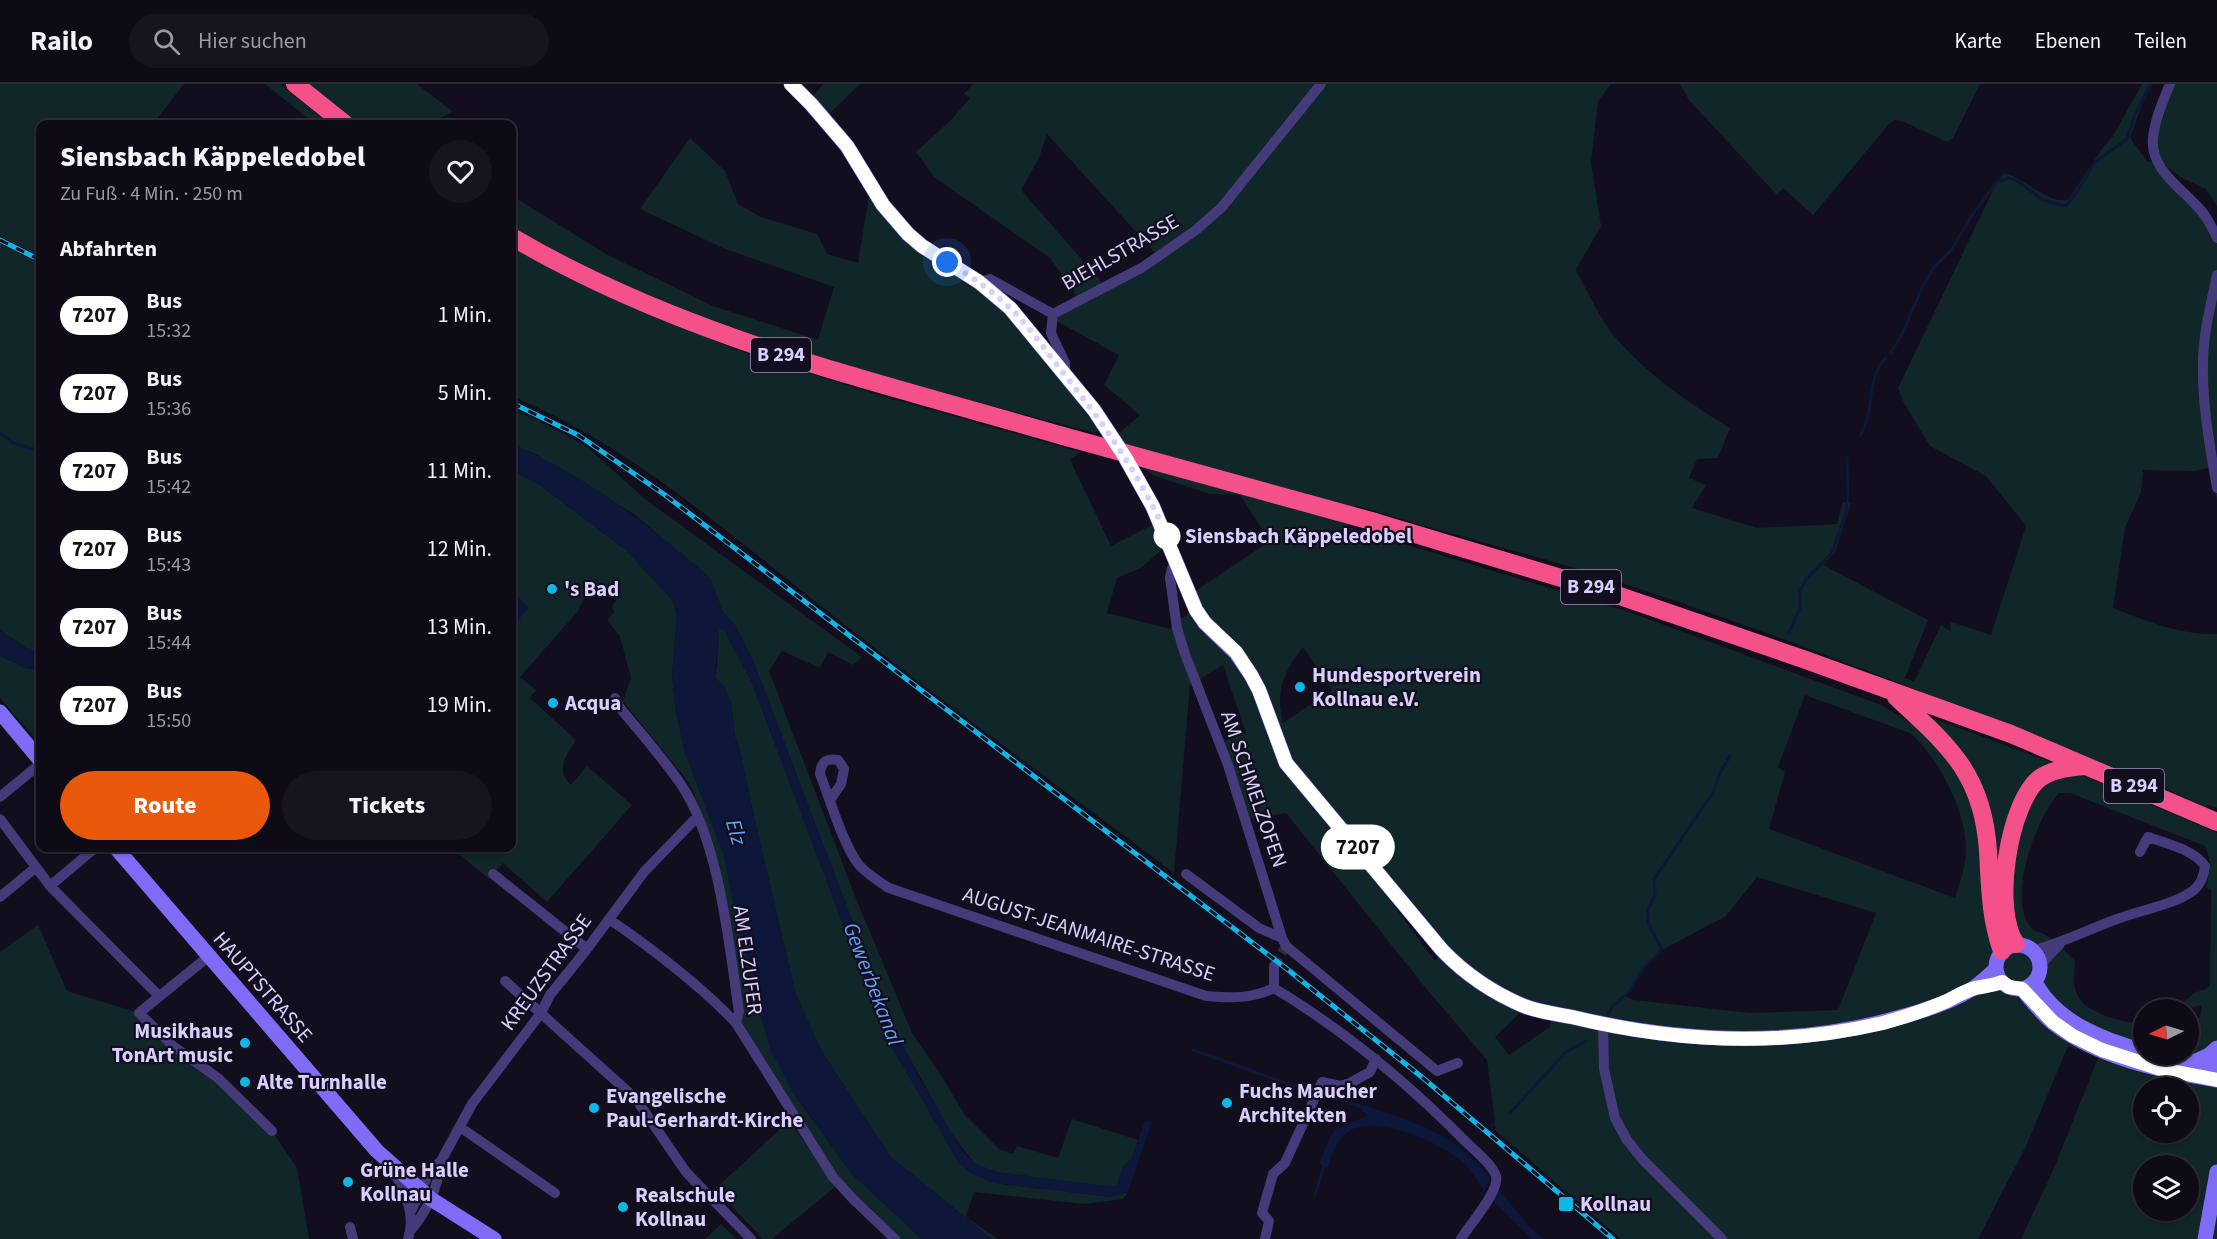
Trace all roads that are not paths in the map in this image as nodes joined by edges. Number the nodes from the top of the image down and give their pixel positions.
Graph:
1 (295, 84) edge
2 (791, 84) edge
3 (1322, 84) edge
4 (2170, 84) edge
5 (340, 120) edge
6 (2217, 238) edge
7 (516, 239) edge
8 (2217, 275) edge
9 (979, 282) junction
10 (1053, 314) junction
11 (1065, 375) junction
12 (2217, 488) edge
13 (1178, 561) junction
14 (1888, 690) junction
15 (615, 698) dead end
16 (0, 712) edge
17 (36, 757) edge
18 (36, 765) edge
19 (2085, 766) junction
20 (1, 793) edge
21 (830, 800) dead end
22 (698, 817) junction
23 (0, 819) edge
24 (2211, 819) edge
25 (90, 852) edge
26 (119, 852) edge
27 (2140, 852) dead end
28 (35, 868) junction
29 (493, 874) dead end
30 (1186, 874) dead end
31 (50, 886) junction
32 (0, 897) edge
33 (609, 919) junction
34 (1282, 938) junction
35 (2009, 948) junction
36 (587, 949) junction
37 (208, 956) junction
38 (2038, 957) junction
39 (1274, 966) tunnel mouth
40 (1999, 976) junction
41 (505, 981) dead end
42 (2028, 986) junction
43 (1274, 988) junction
44 (159, 996) junction
45 (541, 1013) junction
46 (736, 1023) junction
47 (1603, 1024) junction
48 (2133, 1048) edge
49 (2217, 1048) edge
50 (1376, 1059) junction
51 (2199, 1060) edge
52 (2199, 1062) edge
53 (1458, 1063) dead end
54 (2217, 1065) edge
55 (2217, 1080) edge
56 (460, 1127) junction
57 (272, 1131) dead end
58 (389, 1162) junction
59 (2217, 1172) edge
60 (555, 1192) dead end
61 (426, 1194) junction
62 (411, 1211) junction
63 (350, 1227) dead end
64 (410, 1234) edge
65 (353, 1239) edge
66 (494, 1239) edge
67 (751, 1239) edge
68 (896, 1239) edge
69 (1265, 1239) edge
70 (1461, 1239) edge
71 (1722, 1239) edge
72 (2205, 1239) edge

1 - 5 highway
2 - 9 street
3 - 10 street, BIEHLSTRASSE
4 - 6 street
7 - 14 highway, B 294, bridge
8 - 12 street
9 - 10 street, BIEHLSTRASSE
9 - 11 street
10 - 11 street, BIEHLSTRASSE
11 - 13 street
13 - 34 street, AM SCHMELZOFEN
13 - 47 street
14 - 19 highway, B 294
14 - 35 highway
15 - 22 street, AM ELZUFER
16 - 17 street
18 - 20 street
19 - 24 highway, B 294
19 - 35 highway
21 - 43 street, AUGUST-JEANMAIRE-STRASSE
22 - 33 street, KREUZSTRASSE
22 - 46 street, AM ELZUFER
23 - 28 street
25 - 31 street
26 - 37 street, HAUPTSTRASSE
27 - 38 street
28 - 31 street
28 - 32 street
29 - 36 street
30 - 34 street, AM SCHMELZOFEN
31 - 44 street
33 - 36 street, KREUZSTRASSE
33 - 46 street
34 - 53 street, AM SCHMELZOFEN
35 - 38 street
35 - 40 street
36 - 45 street, KREUZSTRASSE
37 - 44 street
37 - 58 street, HAUPTSTRASSE
38 - 42 street
39 - 43 street
40 - 42 street
40 - 47 street
41 - 45 street
42 - 48 street
42 - 55 street
43 - 50 street
44 - 57 street
45 - 56 street, KREUZSTRASSE
45 - 67 street
46 - 68 street, AM ELZUFER
47 - 71 street
49 - 51 street
50 - 69 street
50 - 70 street
52 - 54 street
56 - 60 street
56 - 61 street, KREUZSTRASSE
58 - 61 street, HAUPTSTRASSE
58 - 62 street
59 - 72 street
61 - 62 street
61 - 64 street
61 - 66 street, HAUPTSTRASSE
62 - 64 street
63 - 65 street

